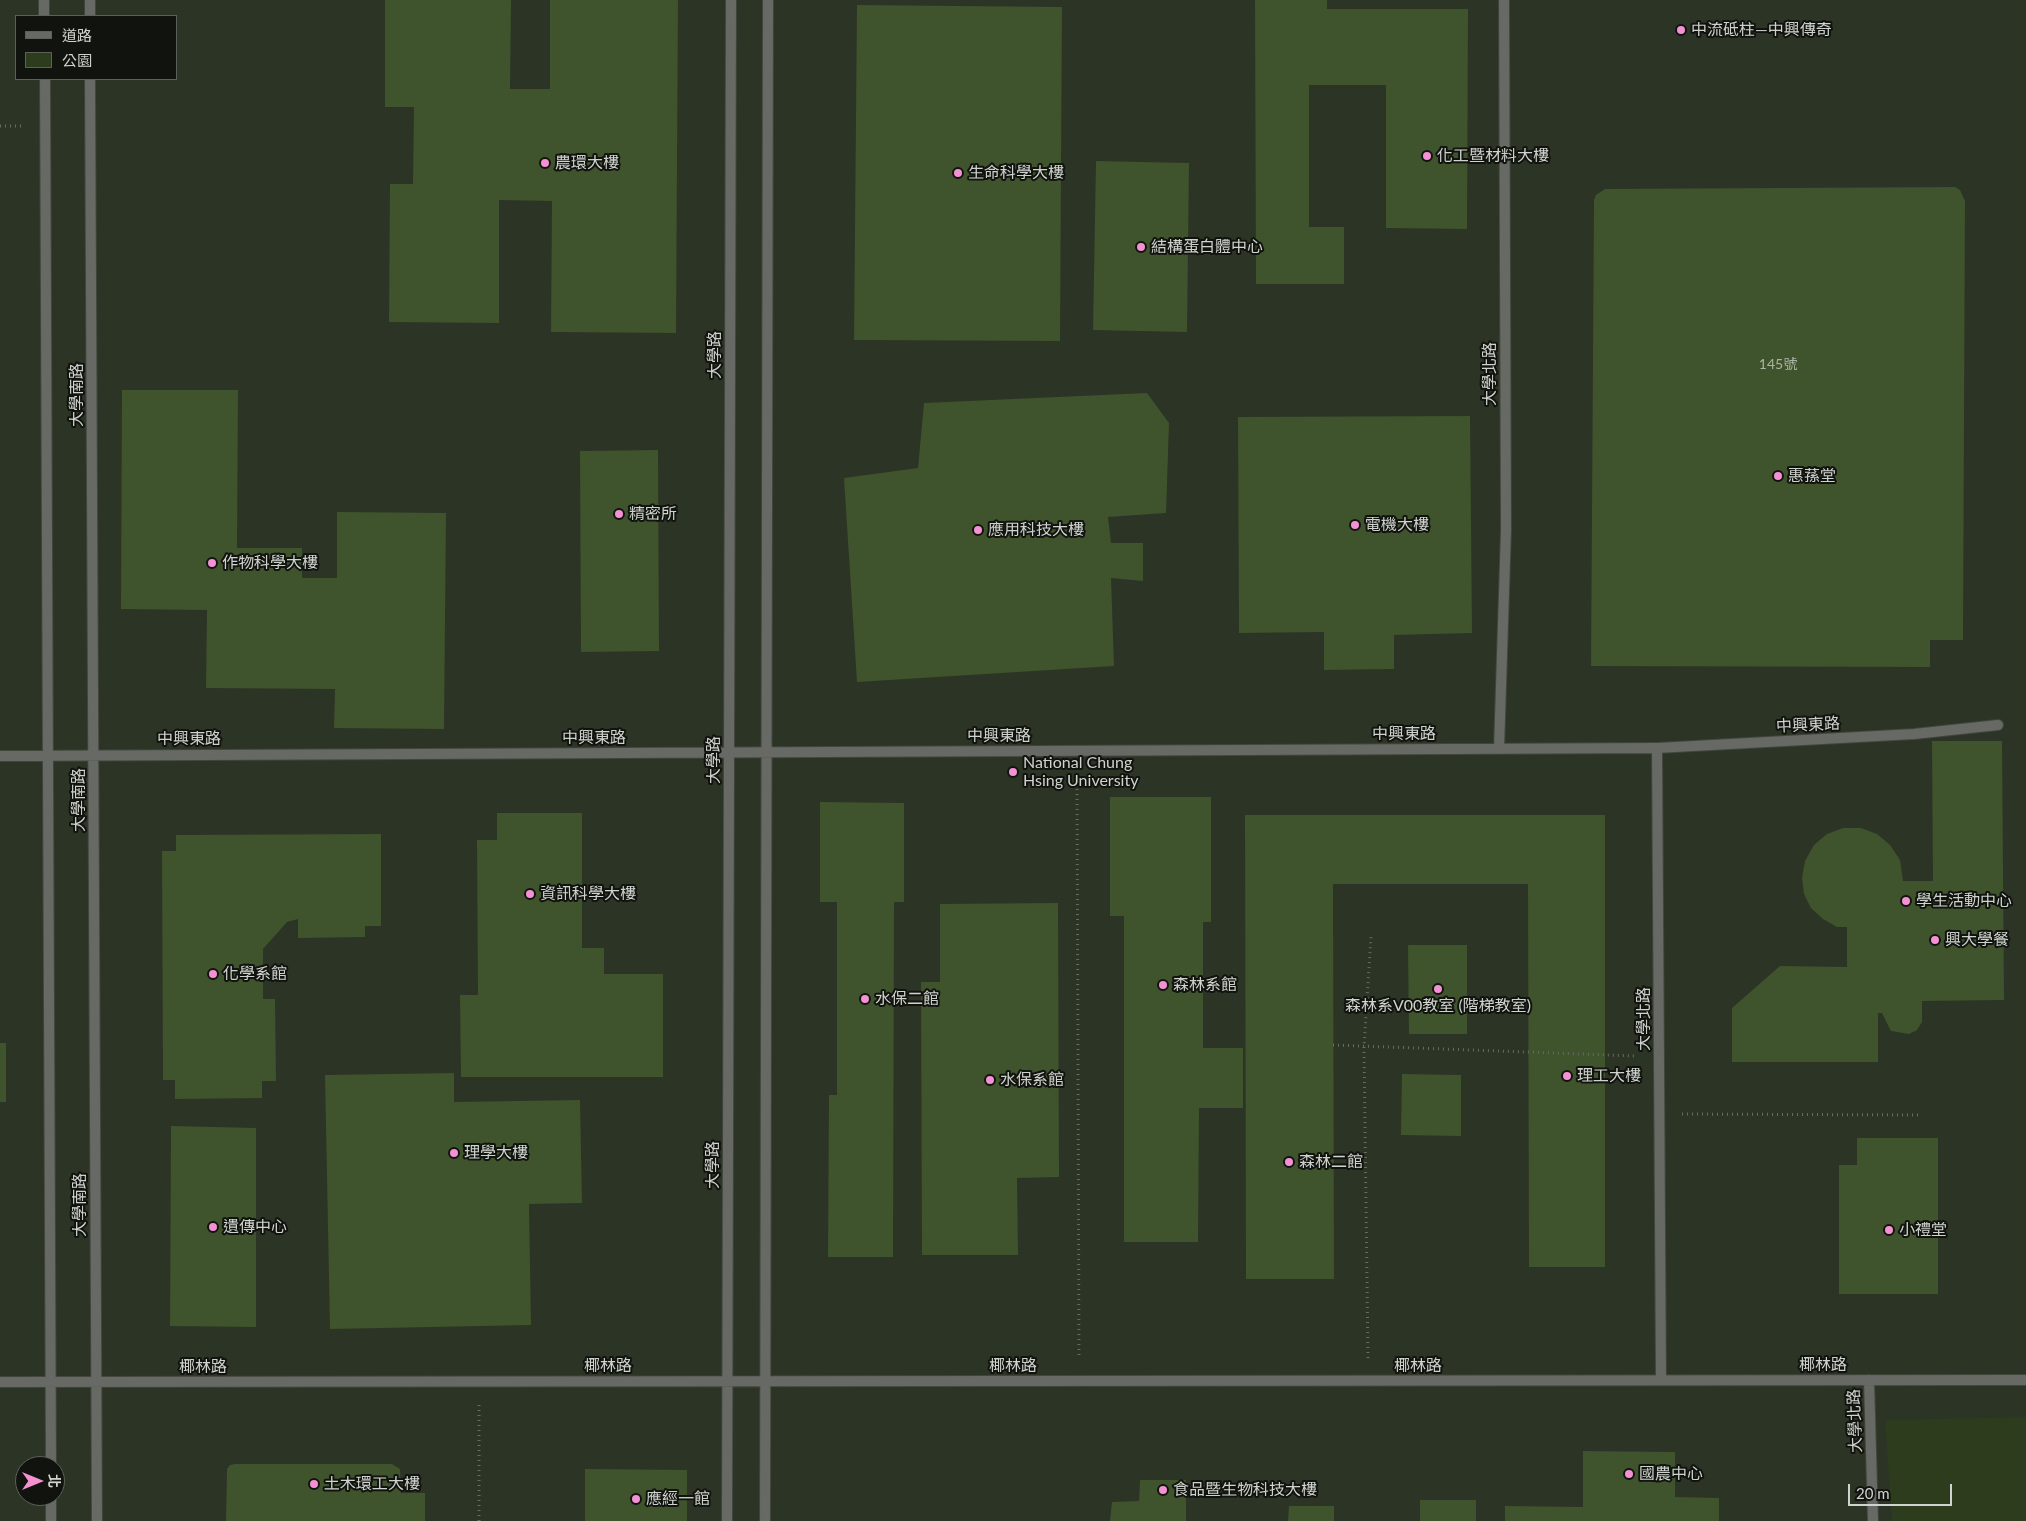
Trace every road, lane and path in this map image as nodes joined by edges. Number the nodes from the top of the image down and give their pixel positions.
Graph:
1 (44, 0) edge
2 (90, 0) edge
3 (731, 0) edge
4 (768, 0) edge
5 (1504, 0) edge
6 (44, 15) edge
7 (90, 15) edge
8 (44, 80) edge
9 (90, 80) edge
10 (1998, 726) dead end
11 (1657, 748) junction
12 (1499, 749) junction
13 (1077, 751) junction
14 (729, 752) junction
15 (766, 752) junction
16 (48, 755) junction
17 (93, 755) junction
18 (0, 756) edge
19 (1371, 937) dead end
20 (1333, 1045) dead end
21 (1364, 1047) junction
22 (1659, 1057) junction
23 (1659, 1114) junction
24 (1920, 1115) dead end
25 (1661, 1380) junction
26 (1869, 1380) junction
27 (2026, 1380) edge
28 (479, 1381) junction
29 (727, 1381) junction
30 (765, 1381) junction
31 (1080, 1381) junction
32 (1369, 1381) junction
33 (0, 1382) edge
34 (50, 1382) junction
35 (96, 1382) junction
36 (51, 1456) edge
37 (51, 1506) edge
38 (51, 1521) edge
39 (97, 1521) edge
40 (479, 1521) edge
41 (727, 1521) edge
42 (765, 1521) edge
43 (1873, 1521) edge

1 - 6 street
2 - 7 street
3 - 14 street, 大學路
4 - 15 street
5 - 12 street, 大學北路
8 - 16 street, 大學南路
9 - 17 street, 大學南路
10 - 11 street, 中興東路
11 - 12 street, 中興東路
11 - 22 street, 大學北路
12 - 13 street, 中興東路
13 - 15 street, 中興東路
13 - 31 path
14 - 15 street, 中興東路
14 - 17 street, 中興東路
14 - 29 street, 大學路
15 - 30 street
16 - 17 street, 中興東路
16 - 18 street, 中興東路
16 - 34 street, 大學南路
17 - 35 street, 大學南路
19 - 21 path
20 - 21 path
21 - 22 path
21 - 32 path
22 - 23 street, 大學北路
23 - 24 path
23 - 25 street, 大學北路
25 - 26 street, 椰林路
25 - 32 street, 椰林路
26 - 27 street, 椰林路
26 - 43 street, 大學北路
28 - 29 street, 椰林路
28 - 35 street, 椰林路
28 - 40 path
29 - 30 street, 椰林路
29 - 41 street, 大學路
30 - 31 street, 椰林路
30 - 42 street
31 - 32 street, 椰林路
33 - 34 street, 椰林路
34 - 35 street, 椰林路
34 - 36 street, 大學南路
35 - 39 street, 大學南路
37 - 38 street

